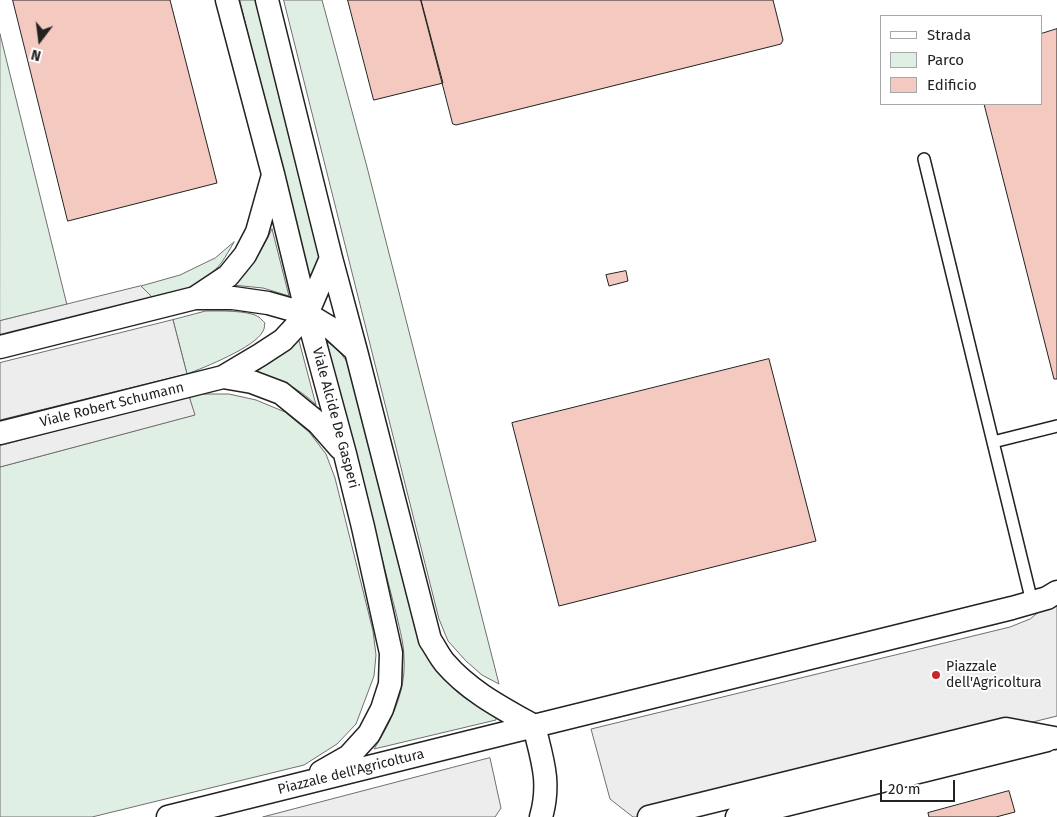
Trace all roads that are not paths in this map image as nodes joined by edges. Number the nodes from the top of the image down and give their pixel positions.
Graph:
1 (227, 0) edge
2 (267, 0) edge
3 (924, 159) dead end
4 (273, 174) junction
5 (331, 258) junction
6 (195, 298) junction
7 (307, 314) junction
8 (0, 347) edge
9 (356, 351) junction
10 (223, 376) junction
11 (1057, 426) edge
12 (0, 433) edge
13 (993, 442) junction
14 (345, 454) junction
15 (1057, 592) edge
16 (1032, 602) junction
17 (534, 726) junction
18 (1056, 742) edge
19 (281, 789) junction
20 (543, 816) edge
21 (168, 817) edge
22 (649, 817) edge
23 (737, 817) edge

1 - 4 street, Viale Alcide De Gasperi
2 - 5 street
3 - 13 lane
4 - 6 street
4 - 7 street, Viale Alcide De Gasperi
5 - 7 street, Viale Robert Schumann
5 - 9 street
6 - 7 street
6 - 8 street
7 - 9 street
7 - 10 street, Viale Robert Schumann
7 - 14 street, Viale Alcide De Gasperi
9 - 17 street
10 - 12 street, Viale Robert Schumann
10 - 14 street, Viale Robert Schumann
11 - 13 lane
13 - 16 lane
14 - 19 street, Viale Alcide De Gasperi
15 - 16 street, Piazzale dell'Agricoltura
16 - 17 street, Piazzale dell'Agricoltura
17 - 19 street, Piazzale dell'Agricoltura
17 - 20 street
18 - 22 street
18 - 23 street
19 - 21 street, Piazzale dell'Agricoltura

